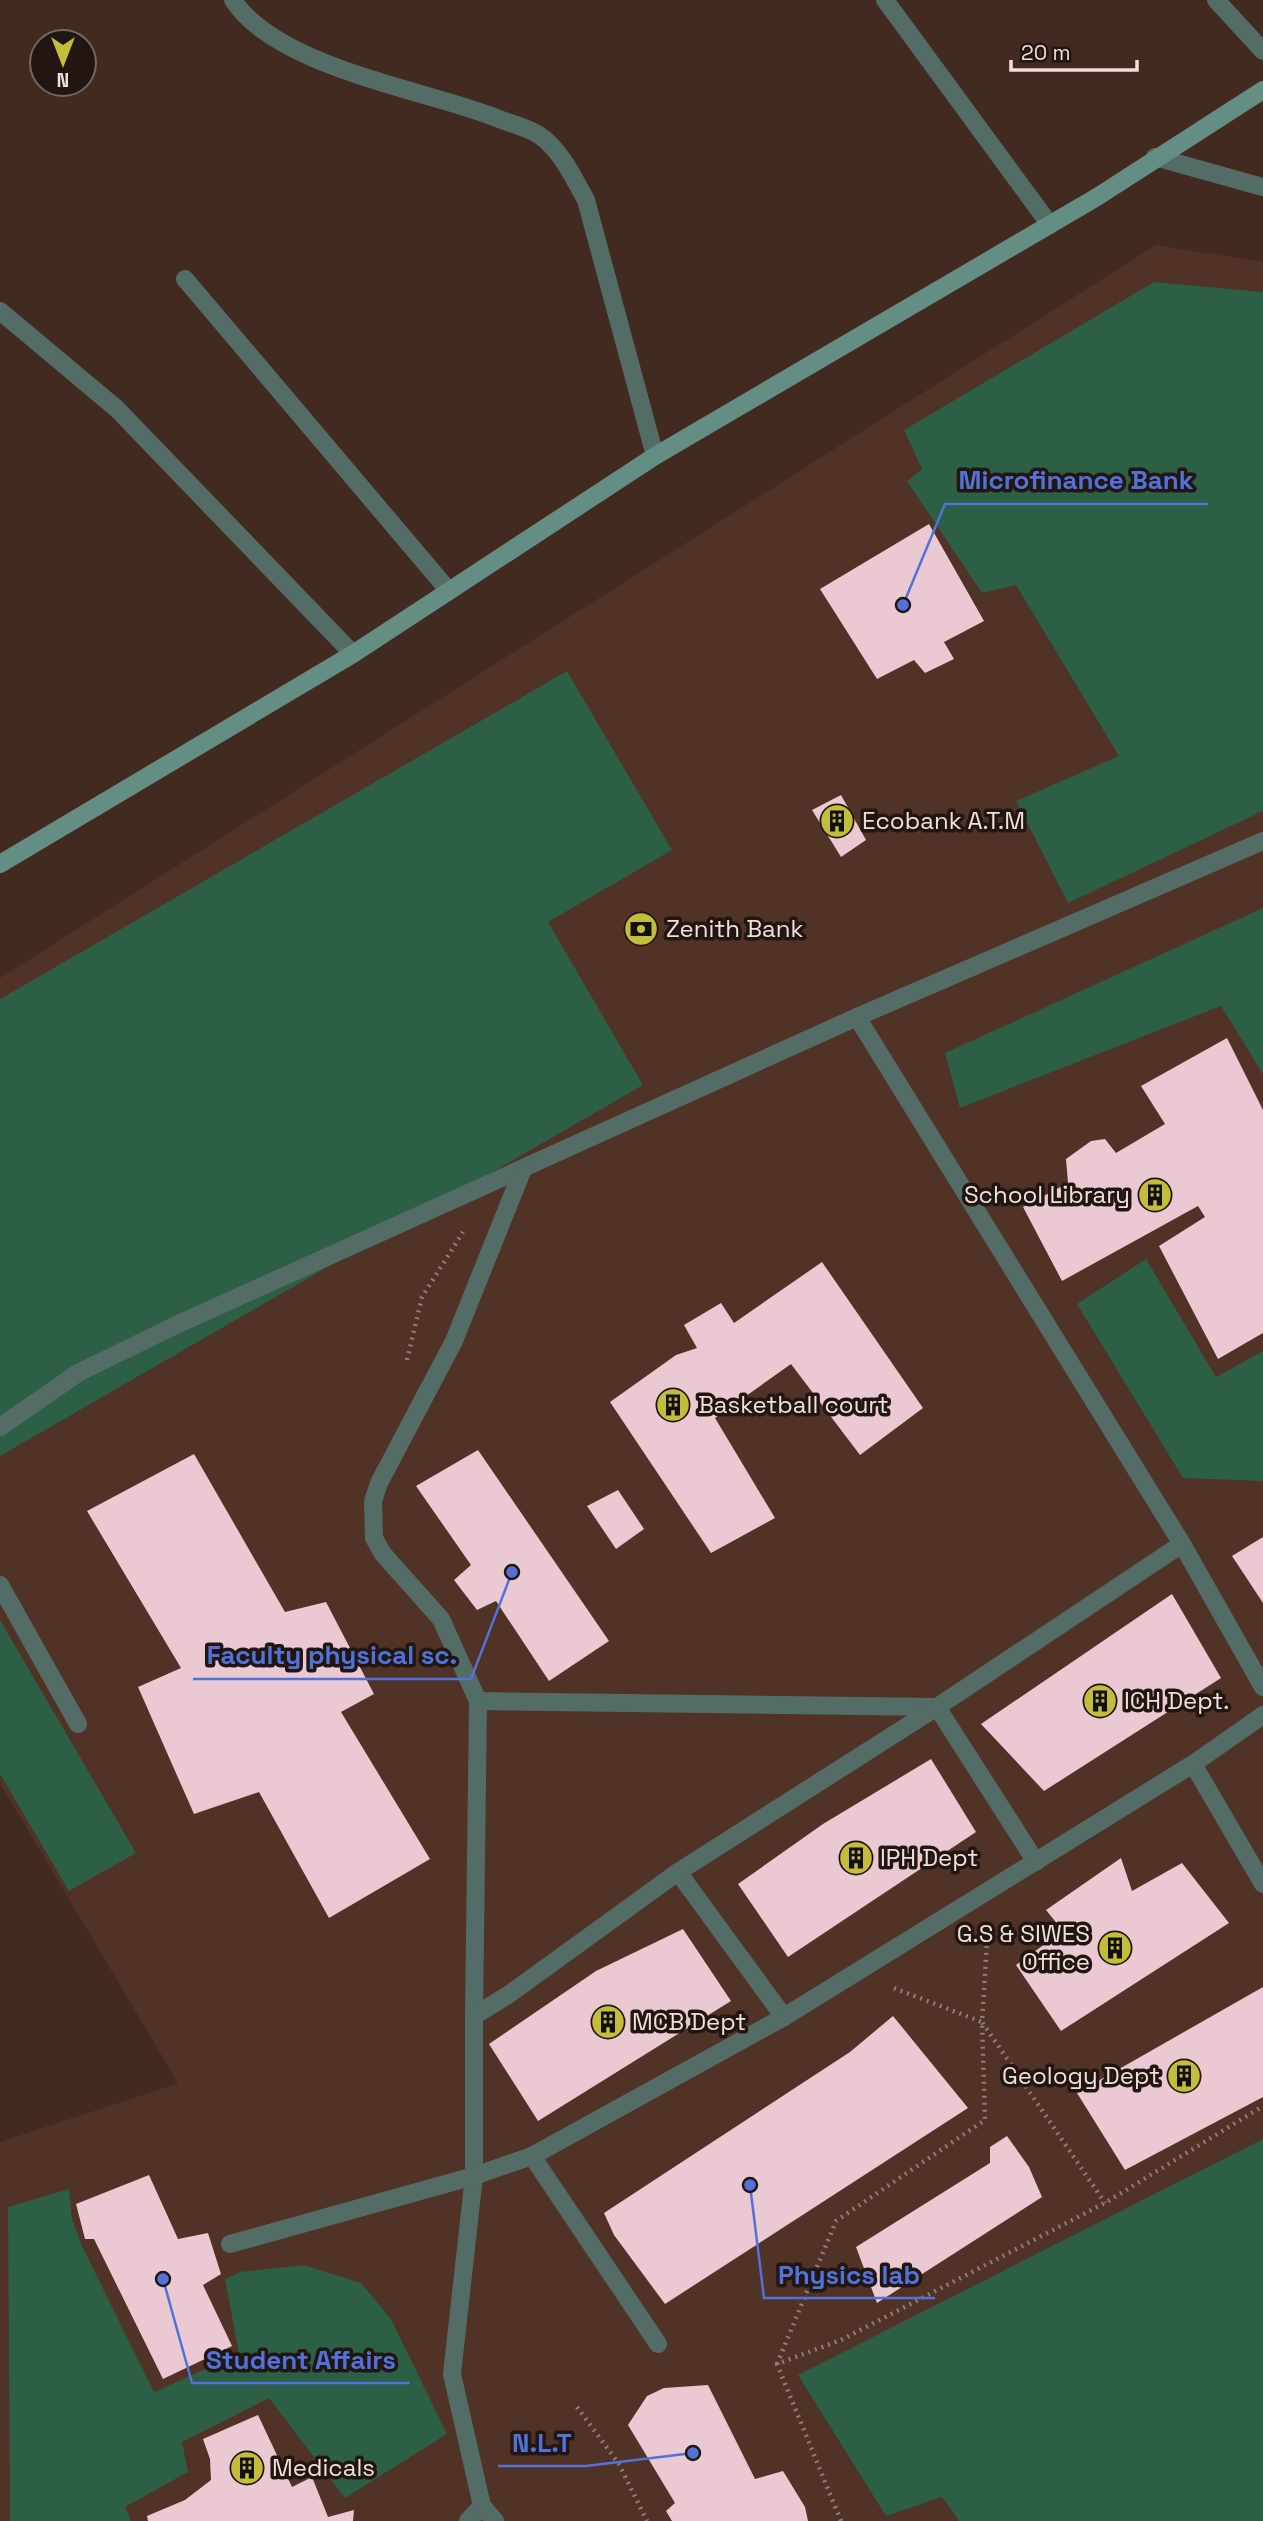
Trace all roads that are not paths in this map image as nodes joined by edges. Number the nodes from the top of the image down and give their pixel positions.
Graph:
1 (233, 0) edge
2 (885, 0) edge
3 (1216, 0) edge
4 (1263, 51) edge
5 (1263, 90) edge
6 (1155, 157) junction
7 (1263, 187) edge
8 (1050, 225) junction
9 (186, 279) dead end
10 (0, 312) edge
11 (655, 456) junction
12 (449, 591) junction
13 (353, 654) junction
14 (1263, 841) edge
15 (0, 864) edge
16 (856, 1017) junction
17 (523, 1169) junction
18 (0, 1427) edge
19 (1182, 1544) junction
20 (0, 1585) edge
21 (1263, 1687) edge
22 (478, 1701) junction
23 (937, 1707) junction
24 (1263, 1715) edge
25 (78, 1724) dead end
26 (1193, 1765) junction
27 (1036, 1862) junction
28 (678, 1872) junction
29 (1263, 1884) edge
30 (474, 2015) junction
31 (784, 2017) junction
32 (532, 2156) junction
33 (474, 2176) junction
34 (230, 2244) dead end
35 (658, 2344) dead end
36 (482, 2506) junction
37 (468, 2521) edge
38 (495, 2521) edge

1 - 11 street
2 - 8 street
3 - 4 street
5 - 6 street
6 - 7 street
6 - 8 street
8 - 11 street
9 - 12 street
10 - 13 street
11 - 12 street
12 - 13 street
13 - 15 street
14 - 16 street
16 - 17 street
16 - 19 street
17 - 18 street
17 - 22 street
19 - 21 street
19 - 23 street
20 - 25 street
22 - 23 street
22 - 30 street
23 - 27 street
23 - 28 street
24 - 26 street
26 - 27 street
26 - 29 street
27 - 31 street
28 - 30 street
28 - 31 street
30 - 33 street
31 - 32 street
32 - 33 street
32 - 35 street
33 - 34 street
33 - 36 street
36 - 37 street
36 - 38 street

